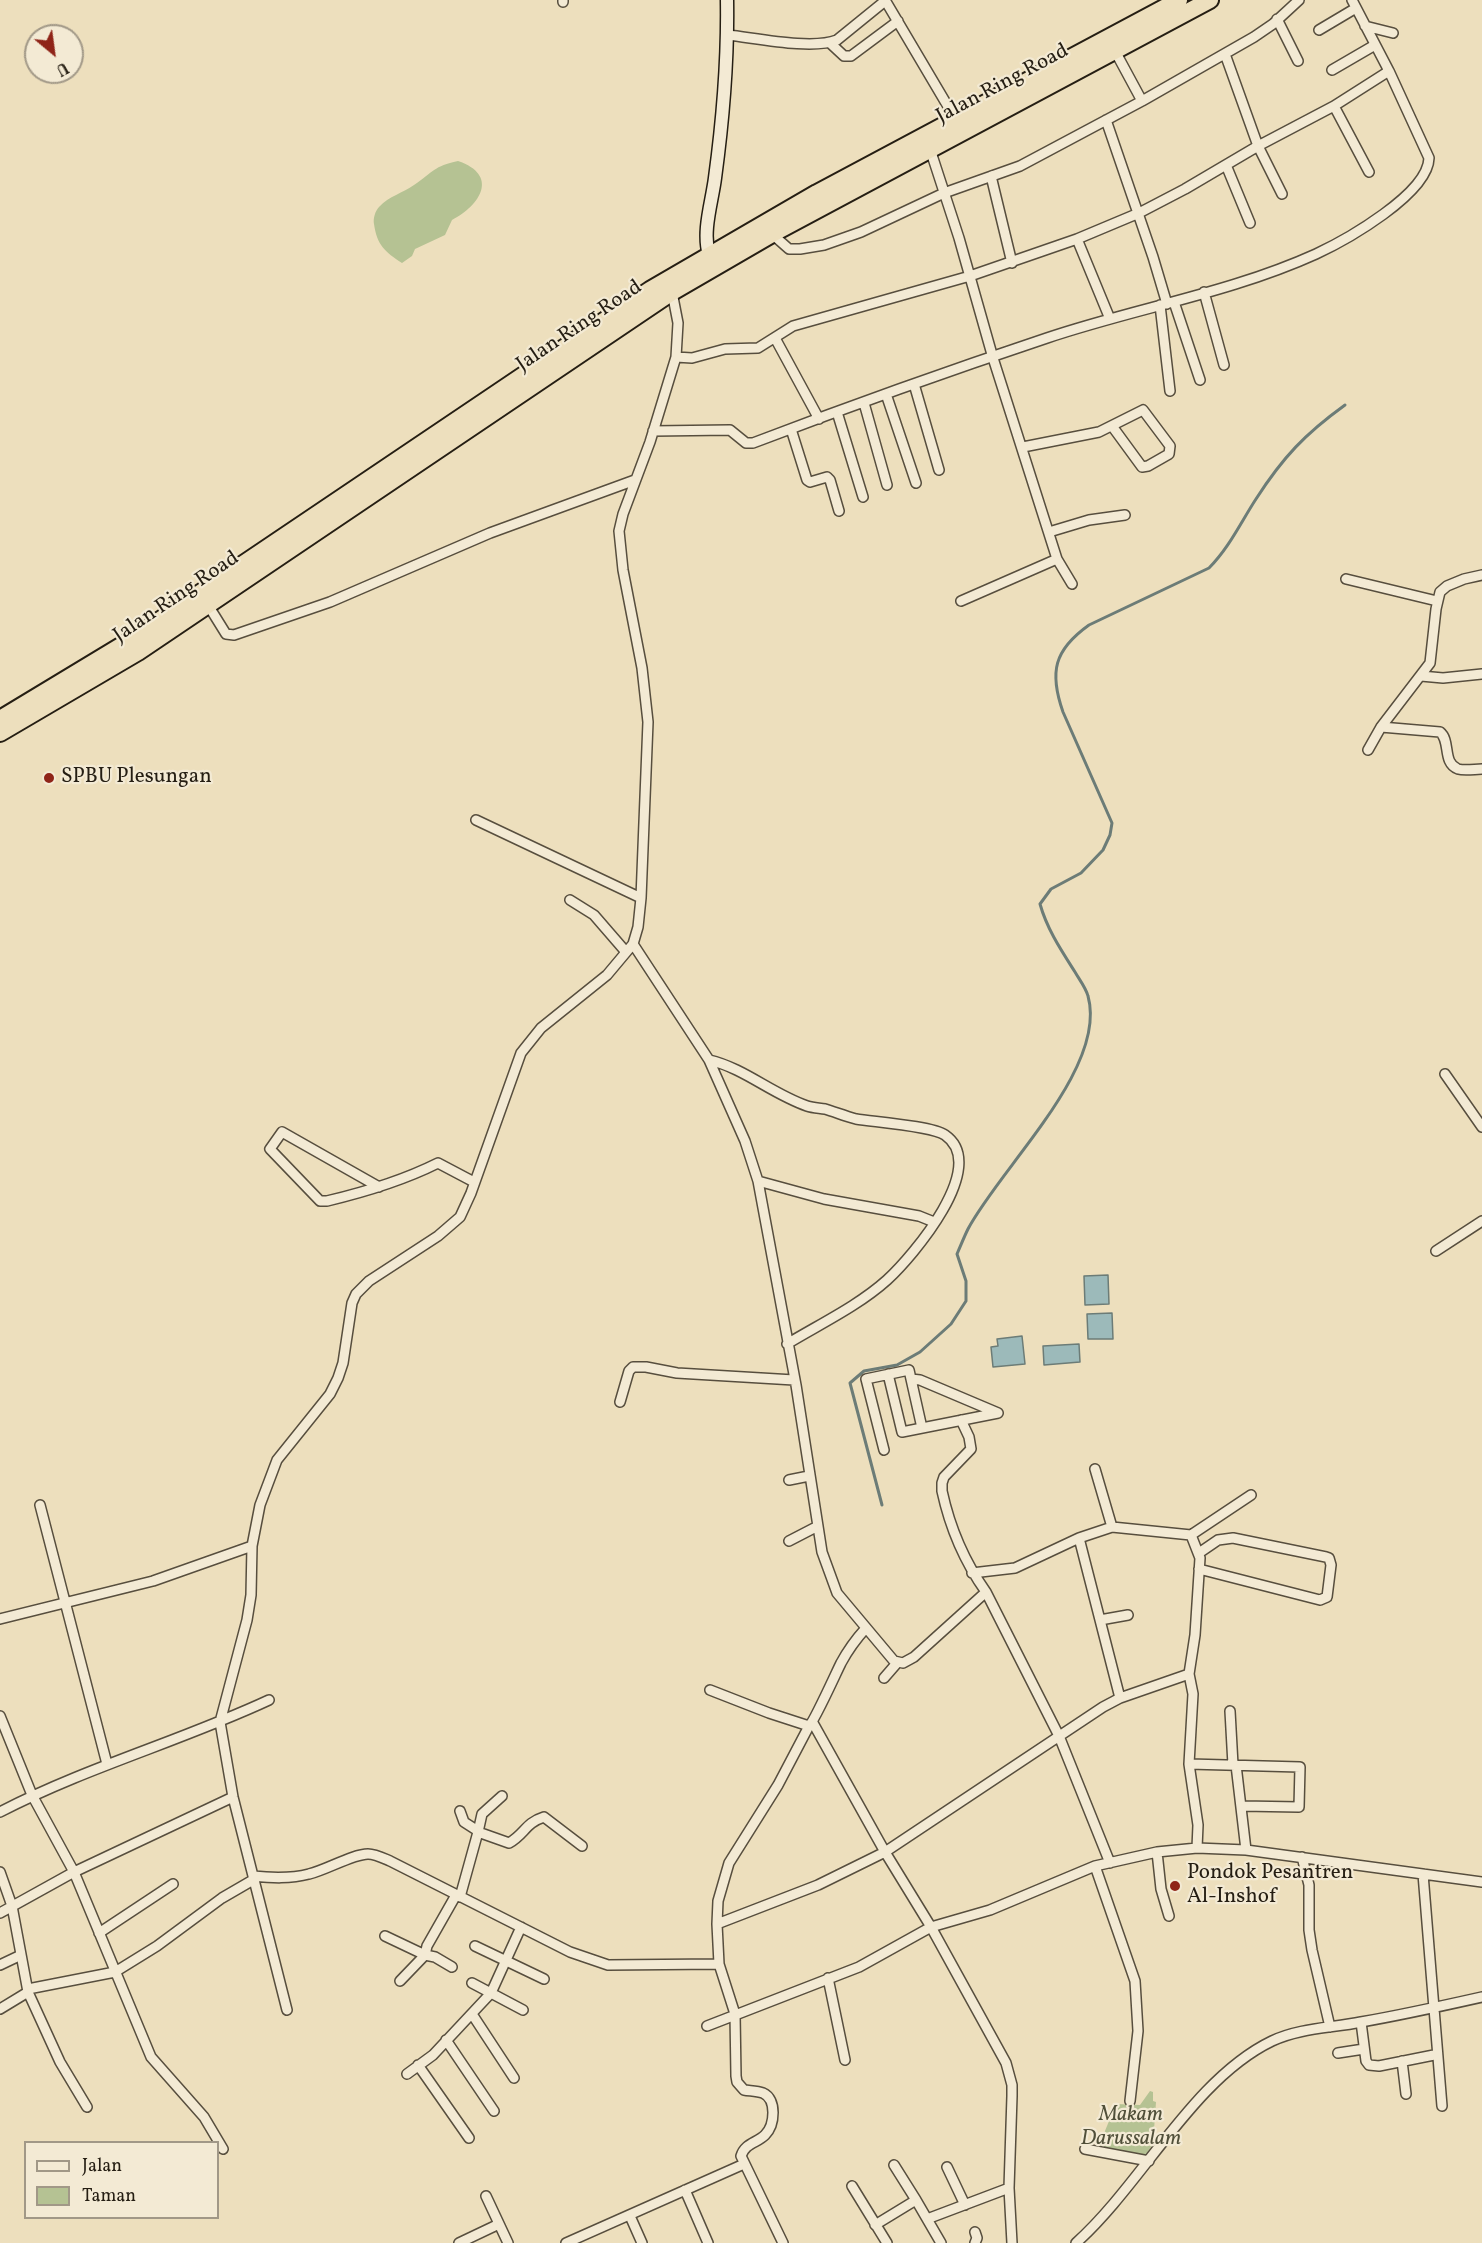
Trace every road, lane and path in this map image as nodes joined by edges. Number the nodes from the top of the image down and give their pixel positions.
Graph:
1 (727, 0) edge
2 (885, 0) edge
3 (897, 0) edge
4 (1179, 0) edge
5 (1299, 0) edge
6 (1204, 1) edge
7 (1354, 4) edge
8 (891, 10) junction
9 (1277, 19) junction
10 (898, 21) junction
11 (1365, 26) junction
12 (1318, 30) dead end
13 (1393, 33) dead end
14 (728, 35) junction
15 (830, 43) junction
16 (1375, 45) junction
17 (1115, 51) junction
18 (1225, 54) junction
19 (1298, 61) dead end
20 (1332, 70) dead end
21 (1389, 71) junction
22 (1142, 101) junction
23 (1334, 106) junction
24 (956, 120) junction
25 (1107, 120) junction
26 (1258, 146) junction
27 (932, 155) junction
28 (1226, 165) junction
29 (1369, 172) dead end
30 (991, 176) junction
31 (942, 188) junction
32 (1282, 194) dead end
33 (1139, 213) junction
34 (1250, 223) dead end
35 (772, 234) junction
36 (1077, 239) junction
37 (709, 255) junction
38 (1012, 263) junction
39 (970, 276) junction
40 (672, 292) junction
41 (1204, 292) junction
42 (1167, 304) junction
43 (1110, 319) junction
44 (776, 338) junction
45 (676, 357) junction
46 (993, 358) junction
47 (1224, 365) dead end
48 (1200, 380) dead end
49 (914, 384) junction
50 (1170, 391) dead end
51 (886, 394) junction
52 (864, 403) junction
53 (837, 412) junction
54 (819, 418) junction
55 (1112, 426) junction
56 (791, 429) junction
57 (653, 431) junction
58 (1023, 447) junction
59 (939, 470) dead end
60 (635, 480) junction
61 (916, 483) dead end
62 (887, 485) dead end
63 (863, 497) dead end
64 (839, 511) dead end
65 (1125, 515) dead end
66 (1049, 532) junction
67 (1058, 559) junction
68 (1482, 575) edge
69 (1346, 579) dead end
70 (1072, 584) dead end
71 (962, 601) dead end
72 (1437, 601) junction
73 (208, 605) junction
74 (133, 646) junction
75 (1482, 674) edge
76 (1421, 676) junction
77 (0, 719) edge
78 (1381, 727) junction
79 (0, 733) edge
80 (1368, 750) dead end
81 (1482, 769) edge
82 (476, 820) dead end
83 (641, 898) junction
84 (570, 900) dead end
85 (633, 944) junction
86 (626, 952) junction
87 (709, 1059) junction
88 (1445, 1074) dead end
89 (1482, 1127) edge
90 (758, 1181) junction
91 (474, 1182) junction
92 (379, 1187) junction
93 (1482, 1221) edge
94 (934, 1222) junction
95 (1436, 1251) dead end
96 (787, 1344) junction
97 (888, 1374) junction
98 (911, 1379) junction
99 (795, 1383) junction
100 (620, 1402) dead end
101 (961, 1420) junction
102 (922, 1428) junction
103 (884, 1450) dead end
104 (1095, 1469) dead end
105 (809, 1476) junction
106 (789, 1480) dead end
107 (1251, 1495) dead end
108 (40, 1504) dead end
109 (818, 1526) junction
110 (1112, 1527) junction
111 (1191, 1534) junction
112 (1079, 1538) junction
113 (789, 1541) dead end
114 (252, 1546) junction
115 (1199, 1553) junction
116 (1199, 1569) junction
117 (972, 1573) junction
118 (986, 1592) junction
119 (66, 1604) junction
120 (1128, 1615) dead end
121 (0, 1619) edge
122 (1101, 1620) junction
123 (866, 1628) junction
124 (897, 1663) junction
125 (1189, 1674) junction
126 (884, 1678) dead end
127 (710, 1690) dead end
128 (1120, 1698) junction
129 (269, 1700) dead end
130 (1230, 1711) dead end
131 (0, 1716) edge
132 (220, 1722) junction
133 (811, 1724) junction
134 (1059, 1736) junction
135 (107, 1764) junction
136 (1189, 1764) junction
137 (1234, 1765) junction
138 (32, 1795) junction
139 (502, 1796) dead end
140 (233, 1797) junction
141 (1242, 1806) junction
142 (460, 1811) dead end
143 (0, 1812) edge
144 (478, 1832) junction
145 (582, 1846) dead end
146 (1197, 1848) junction
147 (1246, 1850) junction
148 (885, 1852) junction
149 (1157, 1852) junction
150 (1302, 1857) junction
151 (1110, 1863) junction
152 (1095, 1866) junction
153 (0, 1872) edge
154 (74, 1872) junction
155 (1424, 1874) junction
156 (253, 1878) junction
157 (1482, 1882) edge
158 (173, 1884) dead end
159 (458, 1896) junction
160 (12, 1906) junction
161 (0, 1913) edge
162 (1169, 1916) dead end
163 (717, 1924) junction
164 (521, 1927) junction
165 (931, 1927) junction
166 (99, 1933) junction
167 (385, 1936) dead end
168 (476, 1946) dead end
169 (21, 1955) junction
170 (425, 1956) junction
171 (506, 1961) junction
172 (720, 1964) junction
173 (0, 1965) edge
174 (452, 1967) dead end
175 (115, 1972) junction
176 (828, 1978) junction
177 (544, 1979) dead end
178 (400, 1981) dead end
179 (472, 1983) dead end
180 (28, 1990) junction
181 (491, 1993) junction
182 (1482, 1997) edge
183 (1434, 2007) junction
184 (0, 2009) edge
185 (287, 2010) dead end
186 (523, 2010) dead end
187 (472, 2014) junction
188 (735, 2014) junction
189 (1361, 2022) junction
190 (707, 2026) dead end
191 (1330, 2027) junction
192 (446, 2040) junction
193 (1364, 2049) junction
194 (1338, 2053) dead end
195 (1434, 2055) dead end
196 (845, 2060) dead end
197 (1402, 2061) junction
198 (418, 2065) junction
199 (407, 2074) dead end
200 (514, 2078) dead end
201 (1406, 2094) dead end
202 (1130, 2102) dead end
203 (1442, 2106) dead end
204 (87, 2107) dead end
205 (494, 2111) dead end
206 (469, 2138) dead end
207 (218, 2141) edge
208 (219, 2142) edge
209 (223, 2149) dead end
210 (1085, 2149) dead end
211 (1149, 2161) junction
212 (744, 2164) junction
213 (894, 2165) dead end
214 (947, 2167) dead end
215 (852, 2186) dead end
216 (1009, 2188) junction
217 (685, 2190) junction
218 (486, 2196) dead end
219 (916, 2200) junction
220 (965, 2205) junction
221 (630, 2216) junction
222 (927, 2219) junction
223 (499, 2224) junction
224 (875, 2225) junction
225 (975, 2232) dead end
226 (459, 2243) edge
227 (507, 2243) edge
228 (566, 2243) edge
229 (642, 2243) edge
230 (708, 2243) edge
231 (783, 2243) edge
232 (887, 2243) edge
233 (941, 2243) edge
234 (975, 2243) edge
235 (1012, 2243) edge
236 (1076, 2243) edge

1 - 14 street
2 - 8 street
2 - 15 street
3 - 8 street
4 - 24 highway, Jalan Ring Road
5 - 9 street
6 - 17 highway, Jalan Ring Road
7 - 11 street
7 - 12 street
8 - 10 street
9 - 18 street
9 - 19 street
10 - 15 street
10 - 24 street
11 - 13 street
11 - 16 street
14 - 15 street
14 - 37 street
16 - 20 street
16 - 21 street
17 - 22 street
17 - 27 highway, Jalan Ring Road
18 - 22 street
18 - 26 street
21 - 23 street
21 - 41 street
22 - 25 street
23 - 26 street
23 - 29 street
24 - 37 highway, Jalan Ring Road
25 - 30 street
25 - 33 street
26 - 28 street
26 - 32 street
27 - 31 street
27 - 35 highway, Jalan Ring Road
28 - 33 street
28 - 34 street
30 - 31 street
30 - 38 street
31 - 35 street
31 - 39 street
33 - 36 street
33 - 42 street
35 - 40 highway, Jalan Ring Road
36 - 38 street
36 - 43 street
37 - 74 highway, Jalan Ring Road
38 - 39 street
39 - 44 street
39 - 46 street
40 - 45 street
40 - 73 highway, Jalan Ring Road
41 - 42 street
41 - 47 street
42 - 43 street
42 - 48 street
42 - 50 street
43 - 46 street
44 - 45 street
44 - 54 street
45 - 57 street
46 - 49 street
46 - 58 street
49 - 51 street
49 - 59 street
51 - 52 street
51 - 61 street
52 - 53 street
52 - 62 street
53 - 54 street
53 - 63 street
54 - 56 street
55 - 55 street
55 - 58 street
56 - 57 street
56 - 64 street
57 - 60 street
58 - 66 street
60 - 73 street
60 - 83 street
65 - 66 street
66 - 67 street
67 - 70 street
67 - 71 street
68 - 72 street
69 - 72 street
72 - 76 street
73 - 74 highway, Jalan Ring Road
74 - 77 highway, Jalan Ring Road
74 - 79 highway, Jalan Ring Road
75 - 76 street
76 - 78 street
78 - 80 street
78 - 81 street
82 - 83 street
83 - 85 street
84 - 86 street
85 - 86 street
85 - 87 street
86 - 91 street
87 - 90 street
87 - 94 street
88 - 89 street
90 - 94 street
90 - 96 street
91 - 92 street
91 - 114 street
92 - 92 street
93 - 95 street
94 - 96 street
96 - 99 street
97 - 98 street
97 - 102 street
97 - 103 street
98 - 101 street
98 - 102 street
99 - 100 street
99 - 105 street
101 - 102 street
101 - 117 street
104 - 110 street
105 - 106 street
105 - 109 street
107 - 111 street
108 - 119 street
109 - 113 street
109 - 123 street
110 - 111 street
110 - 112 street
111 - 115 street
112 - 117 street
112 - 122 street
114 - 119 street
114 - 132 street
115 - 116 street
115 - 116 street
116 - 125 street
117 - 118 street
118 - 124 street
118 - 134 street
119 - 121 street
119 - 135 street
120 - 122 street
122 - 128 street
123 - 124 street
123 - 133 street
124 - 126 street
125 - 128 street
125 - 136 street
127 - 133 street
128 - 134 street
129 - 132 street
130 - 137 street
131 - 138 street
132 - 135 street
132 - 140 street
133 - 148 street
133 - 163 street
134 - 148 street
134 - 151 street
135 - 138 street
136 - 137 street
136 - 146 street
137 - 141 street
137 - 141 street
138 - 143 street
138 - 154 street
139 - 144 street
140 - 154 street
140 - 156 street
141 - 147 street
142 - 144 street
144 - 145 street
144 - 159 street
146 - 147 street
146 - 149 street
147 - 150 street
148 - 163 street
148 - 165 street
149 - 151 street
149 - 162 street
150 - 155 street
150 - 191 street
151 - 152 street
152 - 165 street
152 - 202 street
153 - 160 street
154 - 160 street
154 - 166 street
155 - 157 street
155 - 183 street
156 - 159 street
156 - 175 street
156 - 185 street
158 - 166 street
159 - 164 street
159 - 170 street
160 - 161 street
160 - 169 street
163 - 172 street
164 - 171 street
164 - 172 street
165 - 176 street
165 - 216 street
166 - 175 street
167 - 170 street
168 - 171 street
169 - 173 street
169 - 180 street
170 - 174 street
170 - 178 street
171 - 177 street
171 - 181 street
172 - 188 street
175 - 180 street
175 - 207 street
176 - 188 street
176 - 196 street
179 - 181 street
180 - 184 street
180 - 204 street
181 - 186 street
181 - 187 street
182 - 183 street
183 - 189 street
183 - 203 street
187 - 192 street
187 - 200 street
188 - 190 street
188 - 212 street
189 - 191 street
189 - 193 street
191 - 211 street
192 - 198 street
192 - 205 street
193 - 194 street
193 - 197 street
195 - 197 street
197 - 201 street
198 - 199 street
198 - 206 street
208 - 209 street
210 - 211 street
211 - 236 street
212 - 217 street
212 - 231 street
213 - 219 street
214 - 220 street
215 - 224 street
216 - 220 street
216 - 235 street
217 - 221 street
217 - 230 street
218 - 223 street
219 - 222 street
219 - 224 street
220 - 222 street
221 - 228 street
221 - 229 street
222 - 233 street
223 - 226 street
223 - 227 street
224 - 232 street
225 - 234 street

